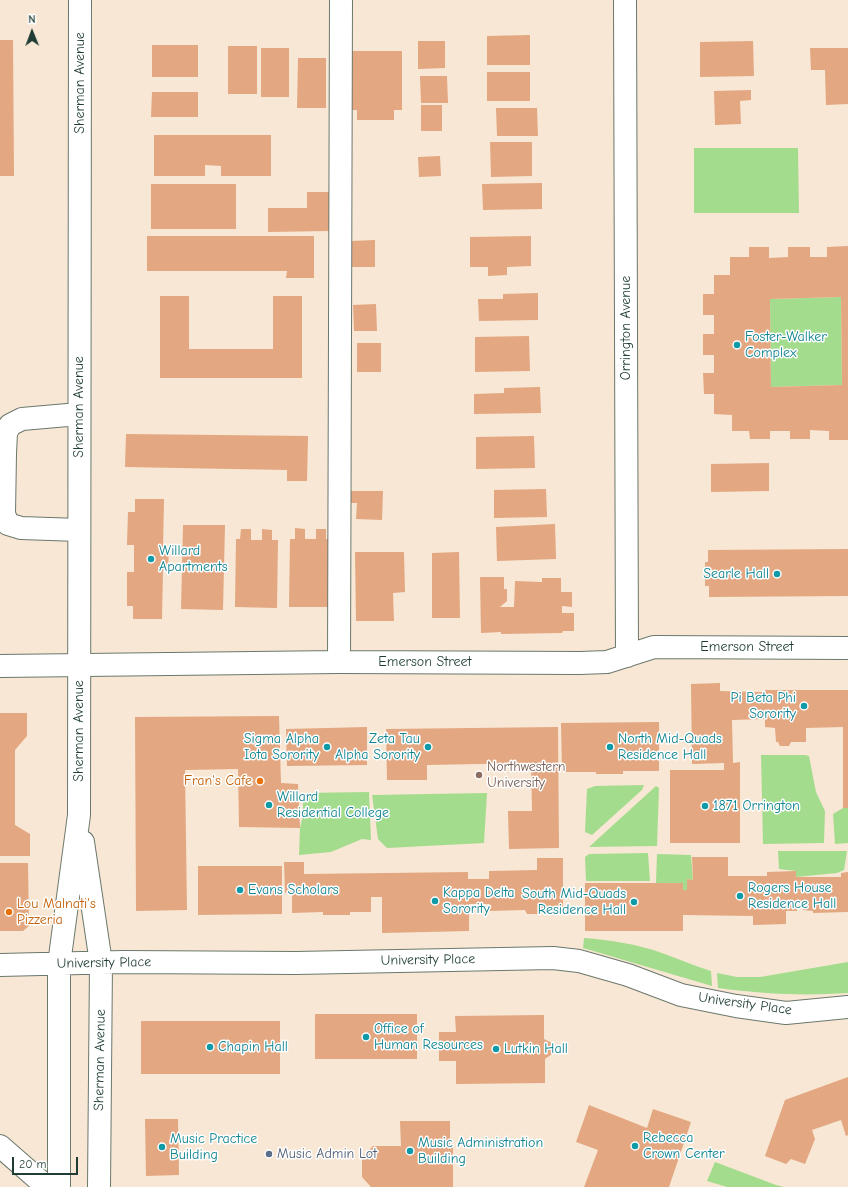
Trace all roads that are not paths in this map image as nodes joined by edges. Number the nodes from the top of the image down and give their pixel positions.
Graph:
1 (80, 0) edge
2 (341, 0) edge
3 (625, 0) edge
4 (79, 414) junction
5 (79, 530) junction
6 (848, 648) edge
7 (627, 656) junction
8 (339, 662) junction
9 (79, 665) junction
10 (0, 666) edge
11 (79, 815) junction
12 (101, 963) junction
13 (0, 964) edge
14 (59, 964) junction
15 (848, 1007) edge
16 (0, 1146) edge
17 (47, 1187) edge
18 (59, 1187) edge
19 (99, 1187) edge

1 - 4 street, Sherman Avenue
2 - 8 street
3 - 7 street, Orrington Avenue
4 - 5 street, Sherman Avenue
4 - 5 street
5 - 9 street, Sherman Avenue
6 - 7 street, Emerson Street
7 - 8 street, Emerson Street
8 - 9 street, Emerson Street
9 - 10 street, Emerson Street
9 - 11 street, Sherman Avenue
11 - 12 street, Sherman Avenue
11 - 14 street, Sherman Avenue
12 - 14 street, University Place
12 - 15 street, University Place
12 - 19 street, Sherman Avenue
13 - 14 street, University Place
14 - 18 street, Sherman Avenue
16 - 17 street

